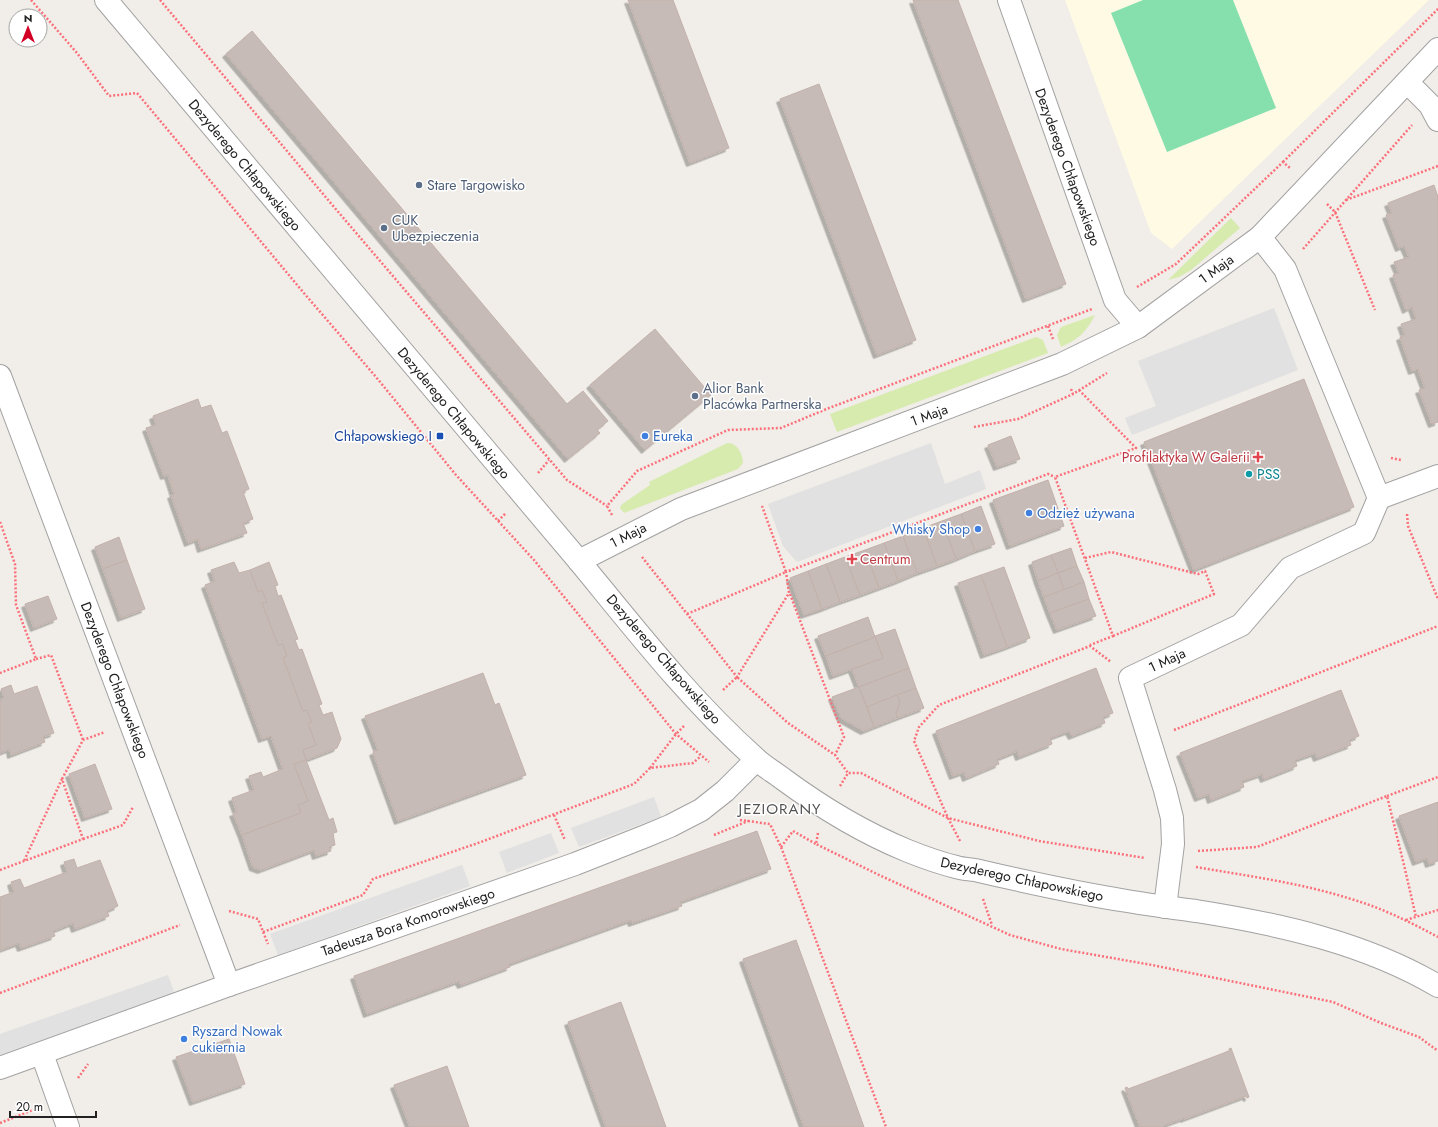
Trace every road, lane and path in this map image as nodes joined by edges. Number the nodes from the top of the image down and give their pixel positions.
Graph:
1 (31, 0) edge
2 (106, 0) edge
3 (160, 0) edge
4 (1009, 0) edge
5 (1438, 9) edge
6 (1438, 49) edge
7 (1407, 82) junction
8 (1434, 112) edge
9 (1283, 162) dead end
10 (1438, 166) edge
11 (1346, 200) junction
12 (1260, 237) junction
13 (1302, 250) dead end
14 (1138, 327) junction
15 (0, 376) edge
16 (1079, 390) dead end
17 (1073, 394) dead end
18 (974, 427) dead end
19 (1408, 458) dead end
20 (1364, 462) junction
21 (1438, 476) edge
22 (1378, 498) junction
23 (760, 502) dead end
24 (607, 506) dead end
25 (1407, 513) dead end
26 (0, 522) edge
27 (1085, 558) junction
28 (579, 561) junction
29 (789, 593) dead end
30 (1438, 599) edge
31 (687, 614) dead end
32 (1113, 636) junction
33 (1090, 646) dead end
34 (36, 659) junction
35 (0, 673) edge
36 (719, 695) dead end
37 (687, 723) dead end
38 (108, 731) dead end
39 (676, 734) junction
40 (83, 740) junction
41 (835, 755) junction
42 (701, 756) junction
43 (756, 760) junction
44 (709, 762) dead end
45 (650, 768) junction
46 (848, 773) junction
47 (1438, 777) edge
48 (62, 778) junction
49 (838, 790) dead end
50 (1387, 796) junction
51 (134, 805) dead end
52 (948, 818) junction
53 (740, 820) dead end
54 (818, 829) dead end
55 (83, 839) junction
56 (816, 844) junction
57 (963, 846) dead end
58 (781, 847) junction
59 (1198, 851) dead end
60 (1150, 859) dead end
61 (24, 861) junction
62 (1189, 866) dead end
63 (0, 870) edge
64 (983, 897) dead end
65 (1165, 907) junction
66 (1438, 910) edge
67 (1416, 917) junction
68 (1405, 920) junction
69 (992, 925) dead end
70 (263, 932) dead end
71 (1438, 937) edge
72 (229, 985) junction
73 (1438, 986) edge
74 (1438, 1051) edge
75 (42, 1054) junction
76 (0, 1068) edge
77 (68, 1127) edge
78 (886, 1127) edge

1 - 39 path
2 - 28 street, Dezyderego Chłapowskiego
3 - 24 path
4 - 14 street, Dezyderego Chłapowskiego
5 - 9 path
6 - 7 street, 1 Maja
7 - 8 street
7 - 12 street, 1 Maja
8 - 11 path
10 - 11 path
11 - 13 path
12 - 14 street, 1 Maja
12 - 20 street
14 - 28 street, 1 Maja
15 - 72 street, Dezyderego Chłapowskiego
16 - 27 path
17 - 18 path
19 - 20 path
20 - 22 street
21 - 22 street
22 - 65 street, 1 Maja
23 - 31 path
25 - 30 path
26 - 34 path
27 - 32 path
27 - 32 path
28 - 43 street, Dezyderego Chłapowskiego
29 - 41 path
32 - 33 path
34 - 35 path
34 - 40 path
36 - 41 path
37 - 39 path
38 - 40 path
39 - 42 path
39 - 45 path
40 - 48 path
41 - 46 path
42 - 44 path
42 - 45 path
43 - 65 street, Dezyderego Chłapowskiego
43 - 72 street, Tadeusza Bora Komorowskiego
45 - 70 path
46 - 49 path
46 - 52 path
47 - 50 path
48 - 55 path
48 - 61 path
50 - 59 path
50 - 67 path
51 - 55 path
52 - 57 path
52 - 60 path
53 - 58 path
54 - 56 path
55 - 61 path
56 - 58 path
56 - 74 path
58 - 78 path
61 - 63 path
62 - 68 path
64 - 69 path
65 - 73 street, Dezyderego Chłapowskiego
66 - 67 path
67 - 68 path
68 - 71 path
72 - 75 street, Tadeusza Bora Komorowskiego
75 - 76 street, Tadeusza Bora Komorowskiego
75 - 77 street

